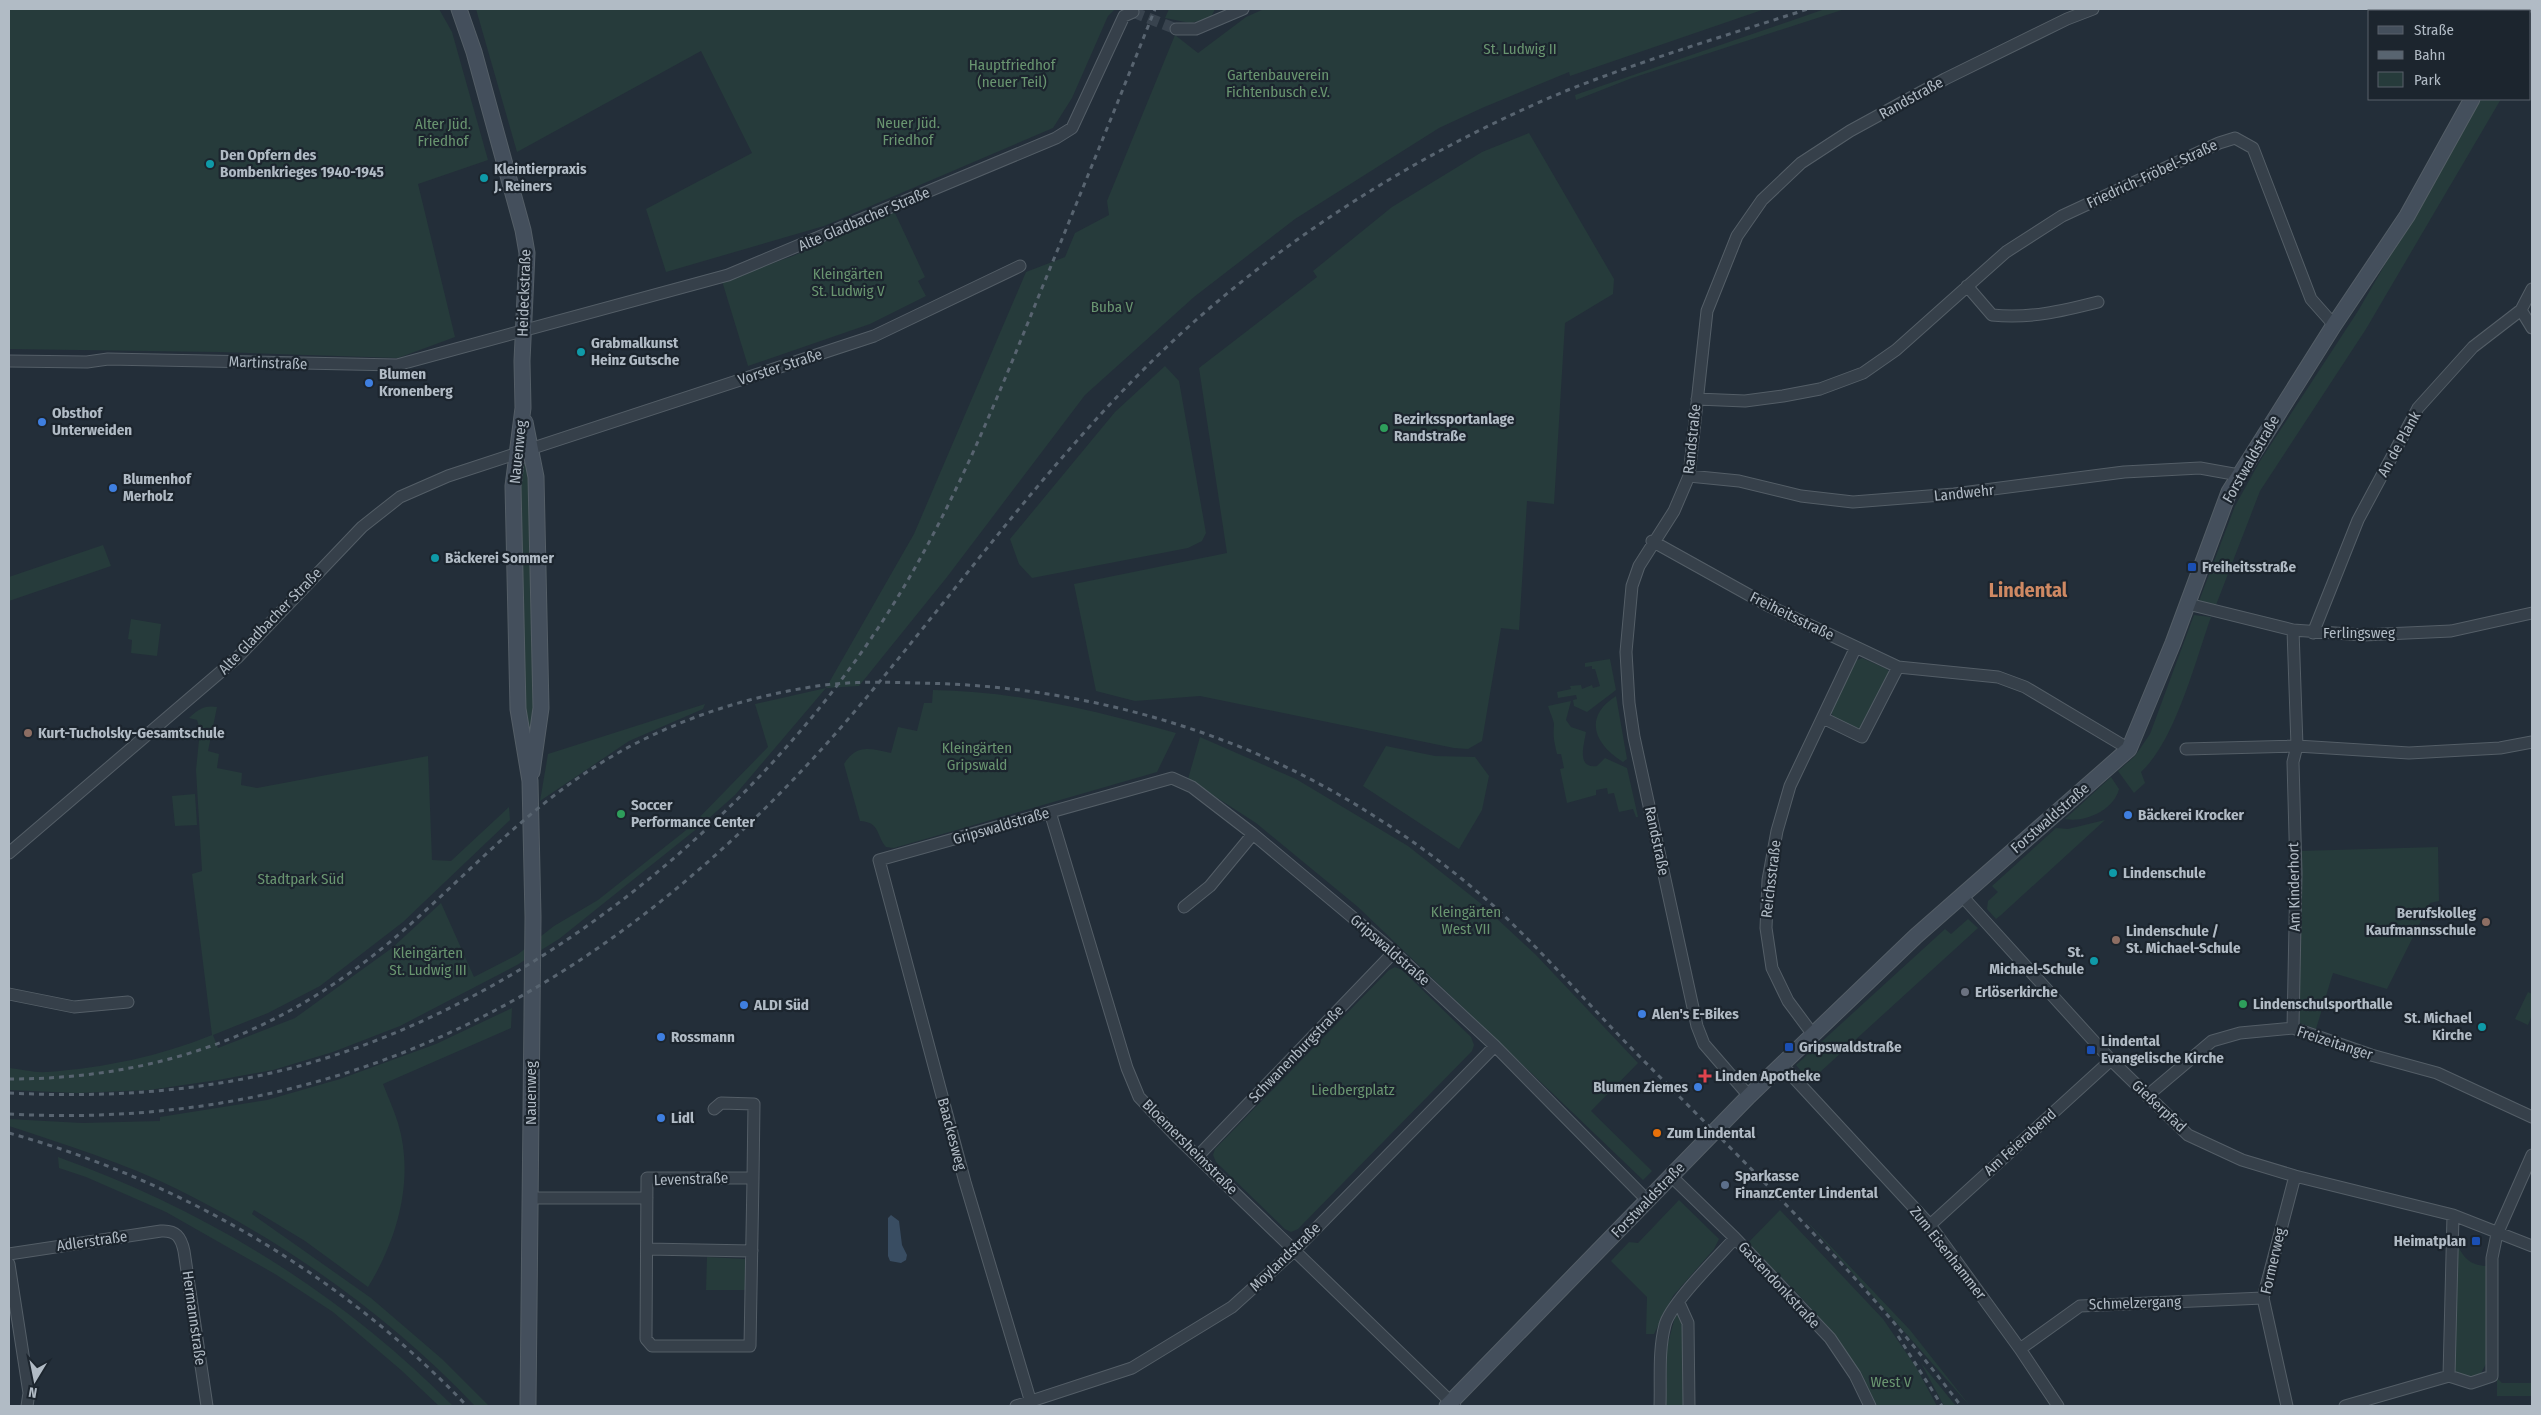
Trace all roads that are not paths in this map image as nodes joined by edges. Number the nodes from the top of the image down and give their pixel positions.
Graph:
1 (459, 9) edge
2 (1243, 9) edge
3 (2093, 9) edge
4 (1133, 12) dead end
5 (1176, 28) tunnel mouth
6 (2471, 100) edge
7 (1020, 266) dead end
8 (1967, 286) junction
9 (2532, 289) edge
10 (2098, 302) dead end
11 (2521, 310) junction
12 (2334, 325) junction
13 (2532, 328) edge
14 (523, 332) junction
15 (9, 361) edge
16 (1697, 399) junction
17 (523, 408) joint
18 (524, 452) junction
19 (2239, 475) junction
20 (1690, 476) junction
21 (1652, 542) junction
22 (2188, 604) junction
23 (2532, 613) edge
24 (2292, 630) junction
25 (2313, 632) junction
26 (1856, 647) junction
27 (1898, 667) junction
28 (1824, 718) junction
29 (2532, 742) edge
30 (2297, 746) junction
31 (2129, 748) junction
32 (2186, 749) dead end
33 (530, 781) junction
34 (1050, 812) junction
35 (1253, 834) junction
36 (9, 853) edge
37 (879, 860) joint
38 (1962, 896) junction
39 (1184, 907) dead end
40 (1394, 952) junction
41 (9, 994) edge
42 (128, 1002) dead end
43 (2293, 1028) junction
44 (1814, 1036) junction
45 (1495, 1046) junction
46 (2111, 1060) junction
47 (1783, 1066) junction
48 (1749, 1096) junction
49 (2146, 1096) junction
50 (714, 1109) dead end
51 (2532, 1117) edge
52 (2532, 1155) edge
53 (1198, 1156) junction
54 (1671, 1176) junction
55 (2295, 1176) junction
56 (753, 1178) junction
57 (531, 1198) junction
58 (648, 1198) junction
59 (1647, 1200) junction
60 (2453, 1215) junction
61 (1930, 1225) junction
62 (174, 1232) joint
63 (2496, 1234) junction
64 (1735, 1238) junction
65 (2532, 1246) edge
66 (647, 1249) junction
67 (1294, 1250) junction
68 (752, 1251) junction
69 (9, 1254) edge
70 (9, 1264) edge
71 (2263, 1298) junction
72 (1679, 1303) junction
73 (2020, 1349) junction
74 (2449, 1376) junction
75 (1031, 1404) edge
76 (1451, 1405) edge
77 (27, 1406) edge
78 (207, 1406) edge
79 (528, 1406) edge
80 (1016, 1406) edge
81 (1660, 1406) edge
82 (1688, 1406) edge
83 (1870, 1406) edge
84 (2058, 1406) edge
85 (2287, 1406) edge
86 (2345, 1406) edge

1 - 14 street, Heideckstraße
2 - 5 street
3 - 16 street, Randstraße
4 - 14 street, Alte Gladbacher Straße
6 - 12 street, Forstwaldstraße
7 - 18 street, Vorster Straße
8 - 10 street
8 - 12 street, Friedrich-Fröbel-Straße
8 - 16 street, Friedrich-Fröbel-Straße
9 - 11 street, An de Plank
11 - 13 street
11 - 25 street, An de Plank
12 - 19 street, Forstwaldstraße
14 - 15 street, Martinstraße
14 - 17 street, Heideckstraße
16 - 20 street, Randstraße
17 - 18 street, Nauenweg
18 - 33 street, Nauenweg
18 - 33 street, Nauenweg
18 - 36 street, Alte Gladbacher Straße
19 - 20 street, Landwehr
19 - 22 street, Forstwaldstraße
20 - 21 street, Randstraße
21 - 26 street, Freiheitsstraße
21 - 48 street, Randstraße
22 - 24 street, Ferlingsweg
22 - 31 street, Forstwaldstraße
23 - 25 street, Ferlingsweg
24 - 25 street, Ferlingsweg
24 - 30 street
26 - 27 street, Freiheitsstraße
26 - 28 street, Reichsstraße
27 - 28 street
27 - 31 street, Freiheitsstraße
28 - 44 street, Reichsstraße
29 - 30 street
30 - 32 street
30 - 43 street, Am Kinderhort
31 - 38 street, Forstwaldstraße
33 - 57 street, Nauenweg
34 - 35 street, Gripswaldstraße
34 - 37 street, Gripswaldstraße
34 - 53 street, Bloemersheimstraße
35 - 39 street
35 - 40 street, Gripswaldstraße
37 - 75 street, Baackesweg
38 - 44 street, Forstwaldstraße
38 - 46 street, Gießerpfad
40 - 45 street, Gripswaldstraße
40 - 53 street, Schwanenburgstraße
41 - 42 street
43 - 49 street, Freizeitanger
43 - 51 street, Freizeitanger
44 - 47 street, Forstwaldstraße
45 - 59 street, Gripswaldstraße
45 - 67 street, Moylandstraße
46 - 49 street, Gießerpfad
46 - 61 street, Am Feierabend
47 - 48 street, Forstwaldstraße
47 - 61 street, Zum Eisenhammer
48 - 54 street, Forstwaldstraße
49 - 55 street, Gießerpfad
50 - 56 street
52 - 63 street
53 - 67 street, Bloemersheimstraße
54 - 59 street, Forstwaldstraße
54 - 64 street, Gastendonkstraße
55 - 60 street, Gießerpfad
55 - 71 street, Formerweg
56 - 58 street, Levenstraße
56 - 68 street
57 - 58 street, Levenstraße
57 - 79 street, Nauenweg
58 - 66 street
59 - 76 street, Forstwaldstraße
60 - 63 street
60 - 74 street
61 - 73 street, Zum Eisenhammer
62 - 69 street, Adlerstraße
62 - 78 street, Hermannstraße
63 - 65 street
63 - 74 street
64 - 72 street
64 - 83 street, Gastendonkstraße
66 - 68 street
66 - 68 street
67 - 75 street, Moylandstraße
67 - 76 street, Bloemersheimstraße
70 - 77 street
71 - 73 street, Schmelzergang
71 - 85 street, Formerweg
72 - 81 street
72 - 82 street
73 - 84 street, Zum Eisenhammer
74 - 86 street
75 - 80 street, Moylandstraße

